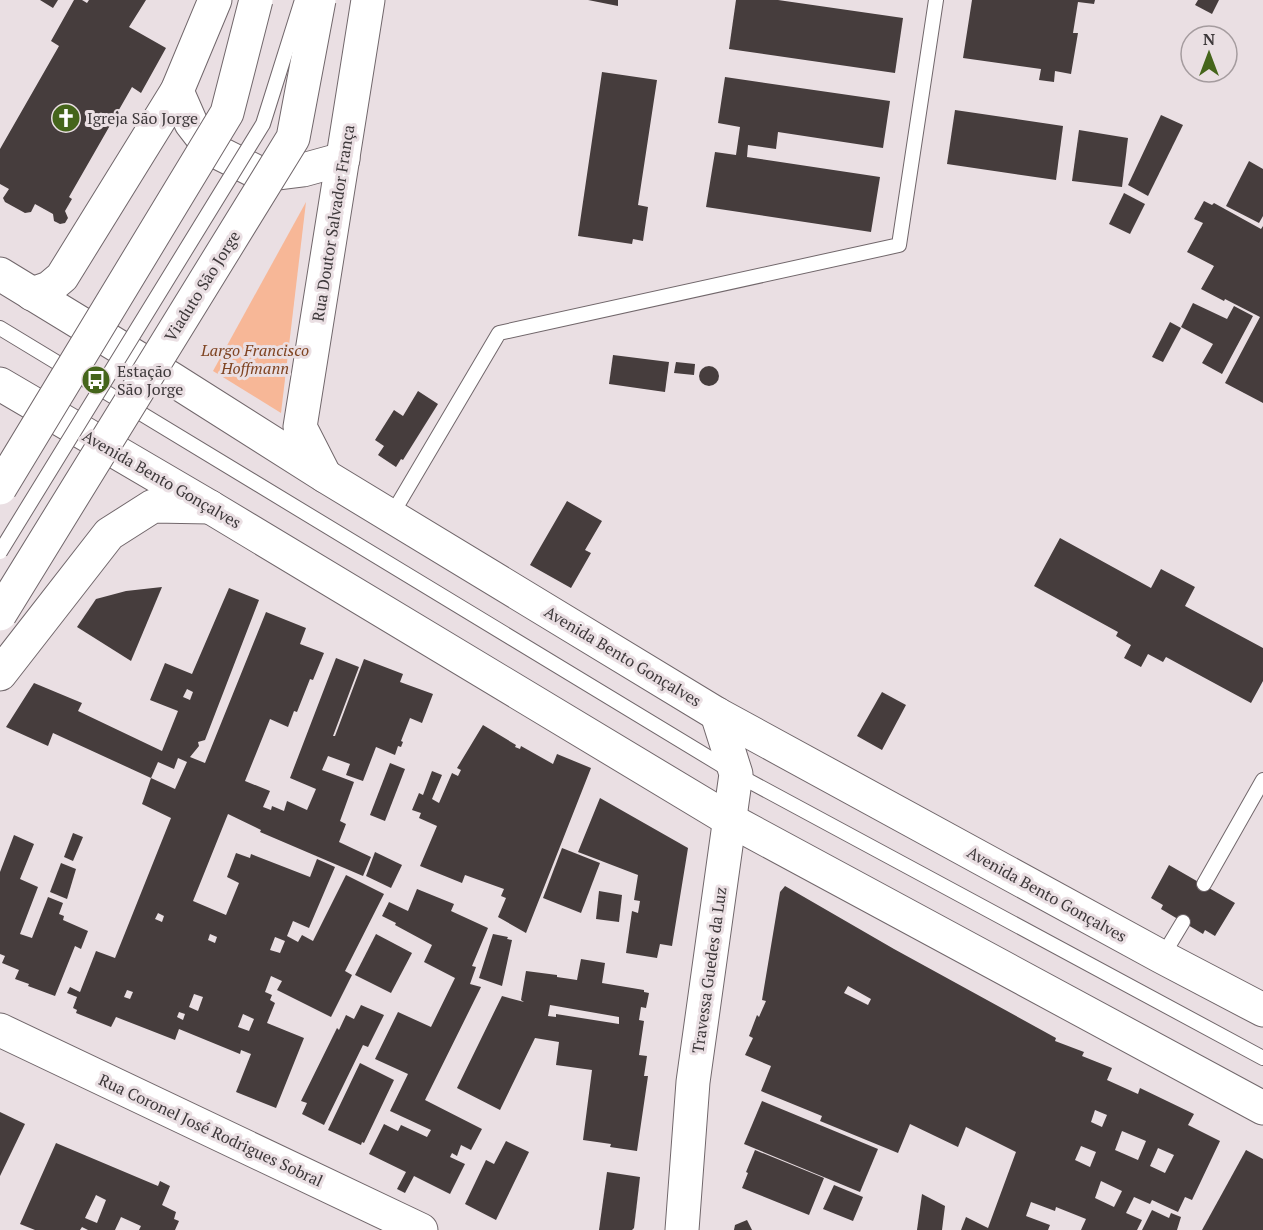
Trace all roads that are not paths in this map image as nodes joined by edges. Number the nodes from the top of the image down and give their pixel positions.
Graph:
1 (215, 0) edge
2 (256, 0) edge
3 (302, 0) edge
4 (319, 0) edge
5 (368, 0) edge
6 (936, 0) edge
7 (177, 91) junction
8 (343, 159) junction
9 (0, 274) edge
10 (33, 294) junction
11 (0, 328) edge
12 (4, 397) edge
13 (325, 476) junction
14 (0, 488) edge
15 (210, 507) junction
16 (391, 516) junction
17 (0, 552) edge
18 (0, 614) edge
19 (0, 622) edge
20 (7, 665) edge
21 (717, 714) junction
22 (736, 774) junction
23 (1263, 780) edge
24 (730, 820) junction
25 (1204, 885) dead end
26 (1183, 922) dead end
27 (1162, 957) junction
28 (1263, 1010) edge
29 (0, 1030) edge
30 (1263, 1058) edge
31 (1263, 1108) edge
32 (421, 1230) edge
33 (682, 1230) edge

1 - 7 main road
2 - 14 main road, bridge
3 - 17 lane, Viaduto São Jorge, bridge
4 - 18 main road, Viaduto São Jorge, bridge
5 - 8 main road, Rua Doutor Salvador França
6 - 16 lane
7 - 8 main road
7 - 10 main road
8 - 13 main road, Rua Doutor Salvador França
9 - 10 main road, Avenida Bento Gonçalves
10 - 13 main road, Avenida Bento Gonçalves
11 - 22 lane
12 - 15 main road, Avenida Bento Gonçalves
13 - 16 main road, Avenida Bento Gonçalves
15 - 20 main road
15 - 24 main road, Avenida Bento Gonçalves
16 - 21 main road, Avenida Bento Gonçalves
19 - 20 main road
21 - 22 main road, Travessa Guedes da Luz
21 - 27 main road, Avenida Bento Gonçalves
22 - 24 main road, Travessa Guedes da Luz
22 - 30 lane
23 - 25 lane
24 - 31 main road, Avenida Bento Gonçalves
24 - 33 main road, Travessa Guedes da Luz
26 - 27 lane
27 - 28 main road, Avenida Bento Gonçalves
29 - 32 main road, Rua Coronel José Rodrigues Sobral

